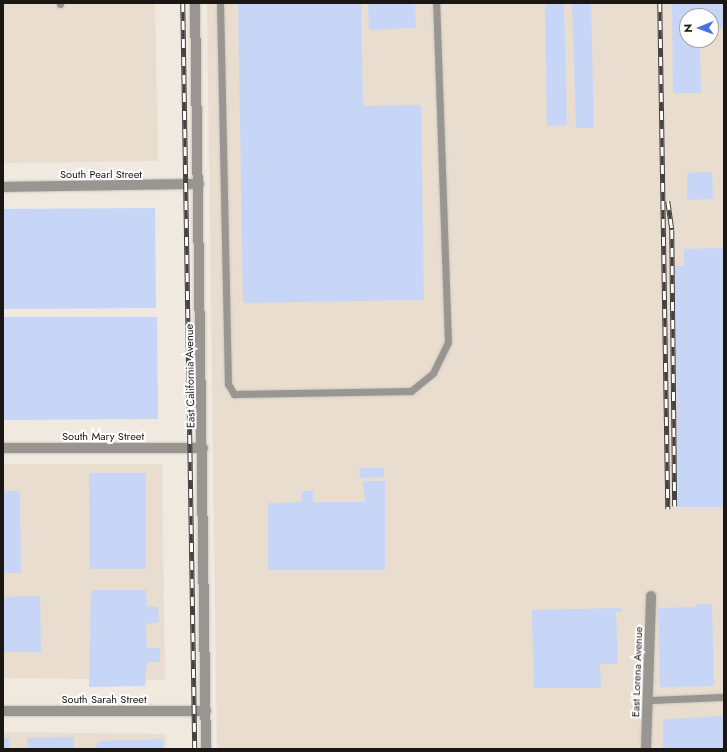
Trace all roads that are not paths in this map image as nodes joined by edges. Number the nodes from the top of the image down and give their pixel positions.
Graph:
1 (196, 3) edge
2 (220, 3) edge
3 (436, 3) edge
4 (199, 184) junction
5 (3, 187) edge
6 (3, 448) edge
7 (203, 448) junction
8 (651, 596) dead end
9 (724, 697) edge
10 (649, 700) junction
11 (3, 711) edge
12 (206, 711) junction
13 (206, 749) edge
14 (646, 749) edge

1 - 4 street, East California Avenue
2 - 3 lane
4 - 5 street, South Pearl Street
4 - 7 street, East California Avenue
6 - 7 street, South Mary Street
7 - 12 street, East California Avenue
8 - 10 street, East Lorena Avenue
9 - 10 lane
10 - 14 street, East Lorena Avenue
11 - 12 street, South Sarah Street
12 - 13 street, East California Avenue

